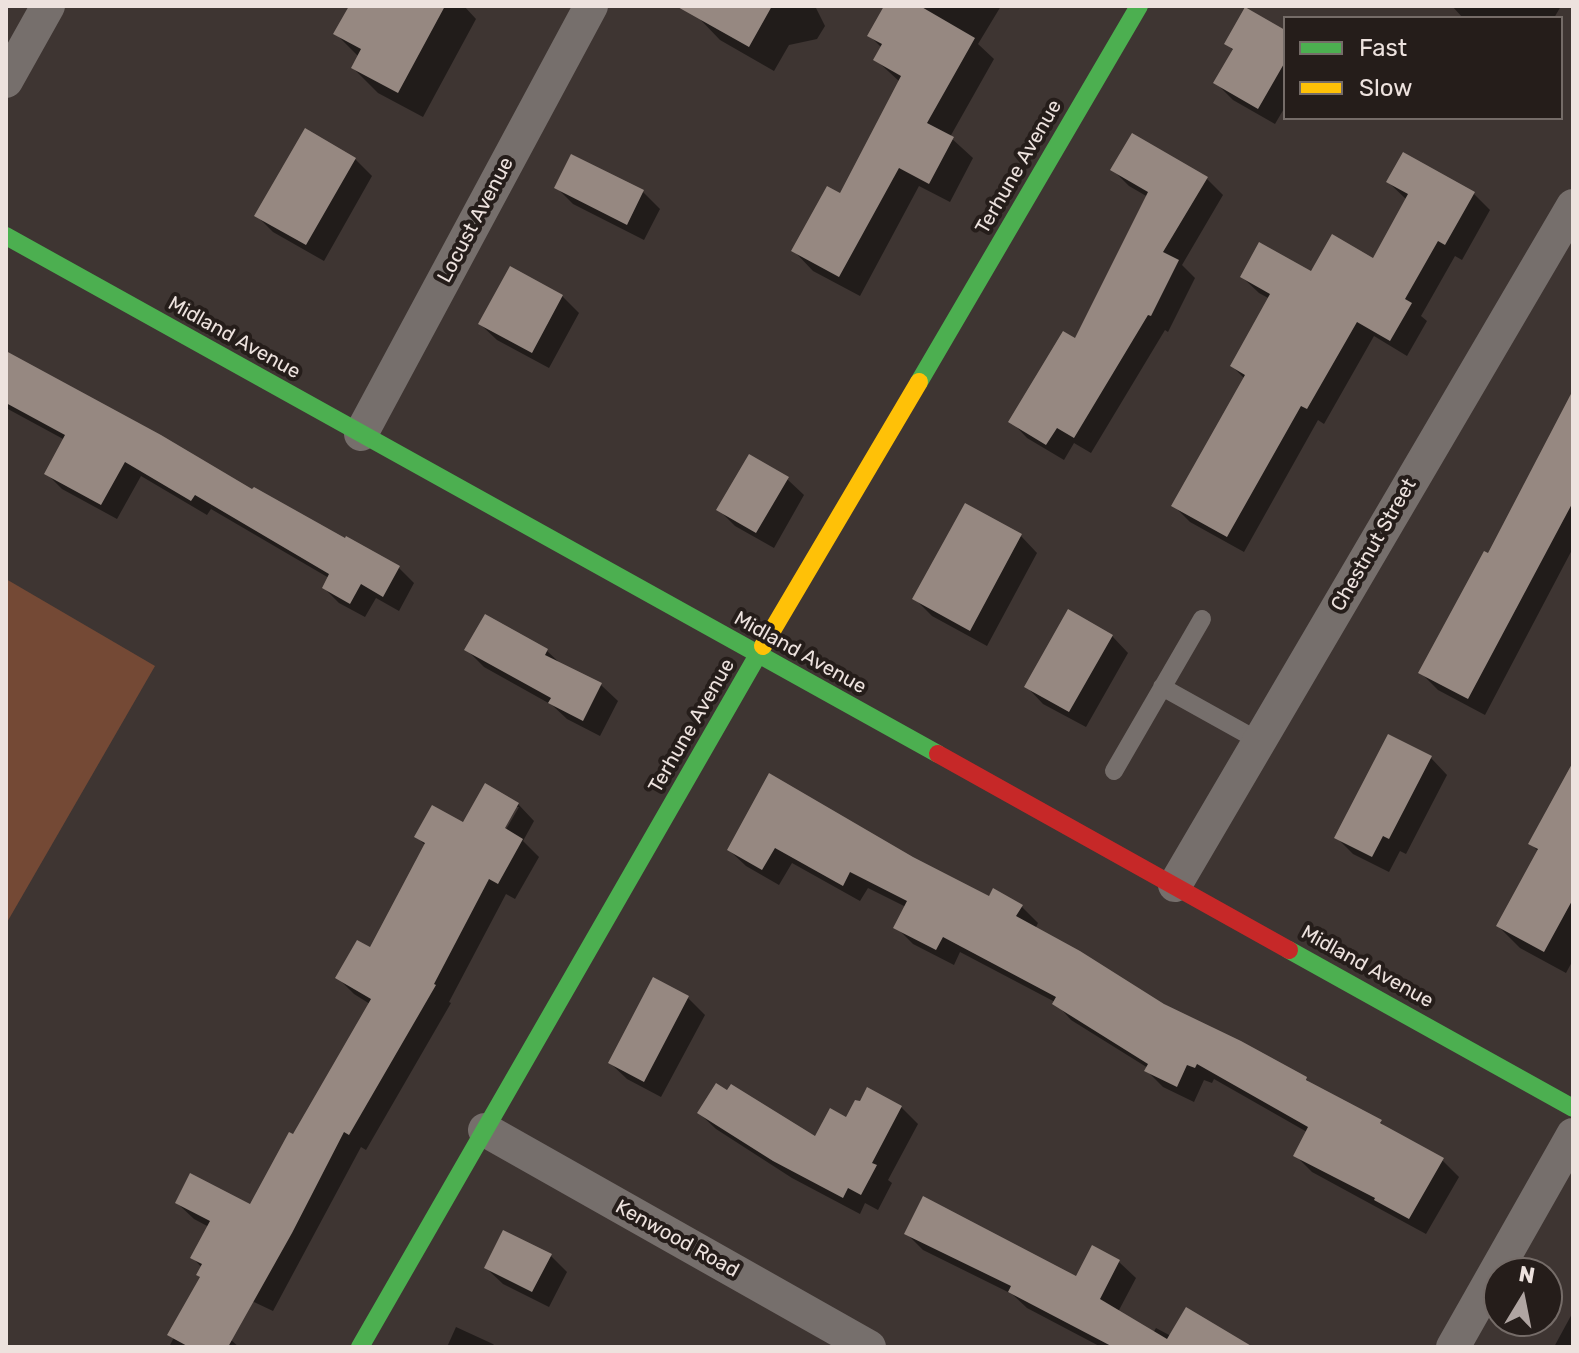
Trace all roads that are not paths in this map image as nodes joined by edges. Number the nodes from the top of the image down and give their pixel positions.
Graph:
1 (48, 6) edge
2 (591, 6) edge
3 (1139, 6) edge
4 (6, 81) edge
5 (1573, 206) edge
6 (6, 236) edge
7 (361, 434) junction
8 (1202, 619) dead end
9 (758, 655) junction
10 (1162, 687) junction
11 (1259, 741) junction
12 (1114, 771) dead end
13 (1175, 885) junction
14 (1573, 1108) edge
15 (485, 1130) junction
16 (1573, 1135) edge
17 (360, 1347) edge
18 (869, 1347) edge
19 (1453, 1347) edge

1 - 4 street
2 - 7 street, Locust Avenue
3 - 9 street, Terhune Avenue
5 - 11 street, Chestnut Street
6 - 7 street, Midland Avenue
7 - 9 street, Midland Avenue
8 - 10 lane
9 - 13 street, Midland Avenue
9 - 15 street, Terhune Avenue
10 - 11 lane
10 - 12 lane
11 - 13 street, Chestnut Street
13 - 14 street, Midland Avenue
15 - 17 street, Terhune Avenue
15 - 18 street, Kenwood Road
16 - 19 street

